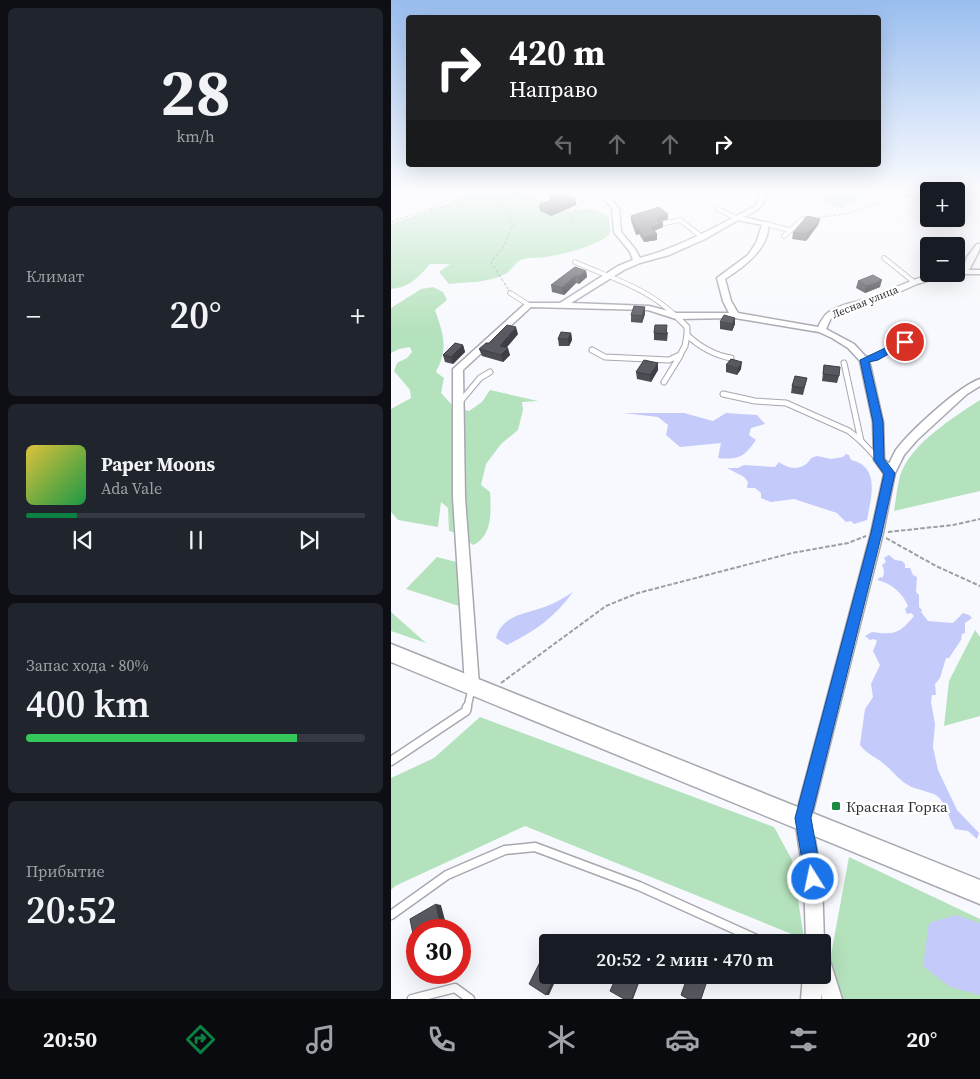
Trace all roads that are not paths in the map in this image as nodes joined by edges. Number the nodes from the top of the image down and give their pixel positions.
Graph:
1 (621, 238) edge
2 (701, 238) edge
3 (762, 238) edge
4 (979, 248) edge
5 (884, 258) dead end
6 (637, 261) junction
7 (575, 262) dead end
8 (965, 271) joint
9 (980, 272) edge
10 (609, 275) junction
11 (920, 280) edge
12 (914, 282) junction
13 (511, 293) road end
14 (529, 305) junction
15 (562, 305) junction
16 (735, 315) junction
17 (676, 316) junction
18 (821, 330) junction
19 (687, 335) junction
20 (905, 342) dead end
21 (593, 350) dead end
22 (680, 355) junction
23 (731, 358) edge
24 (864, 360) junction
25 (844, 362) dead end
26 (490, 372) dead end
27 (664, 382) dead end
28 (980, 382) edge
29 (723, 394) dead end
30 (459, 402) junction
31 (861, 441) junction
32 (879, 460) junction
33 (890, 473) junction
34 (391, 653) edge
35 (481, 688) junction
36 (391, 761) edge
37 (803, 818) junction
38 (980, 892) edge
39 (391, 915) edge
40 (745, 934) edge
41 (816, 934) edge
42 (812, 984) edge
43 (828, 984) edge
44 (412, 999) edge
45 (470, 999) edge
46 (811, 999) edge
47 (832, 999) edge

1 - 6 street
2 - 6 street
3 - 16 street
4 - 8 street
5 - 12 lane
6 - 10 street
7 - 10 lane
8 - 9 street
10 - 15 street
10 - 17 lane
11 - 12 street, Лесная улица
12 - 18 street, Лесная улица
13 - 14 lane
14 - 15 street
14 - 30 street
15 - 17 street
16 - 17 street
16 - 18 street
17 - 19 lane
18 - 24 street
19 - 22 lane
19 - 23 lane
20 - 24 lane
21 - 22 lane
22 - 27 lane
24 - 32 street
25 - 31 lane
26 - 30 lane
28 - 33 street
29 - 31 lane
30 - 35 street
31 - 32 lane
32 - 33 street
33 - 37 street
34 - 35 main road
35 - 36 lane
35 - 37 main road
37 - 38 main road
37 - 41 street
39 - 40 lane
42 - 46 street
43 - 47 street
44 - 45 lane

